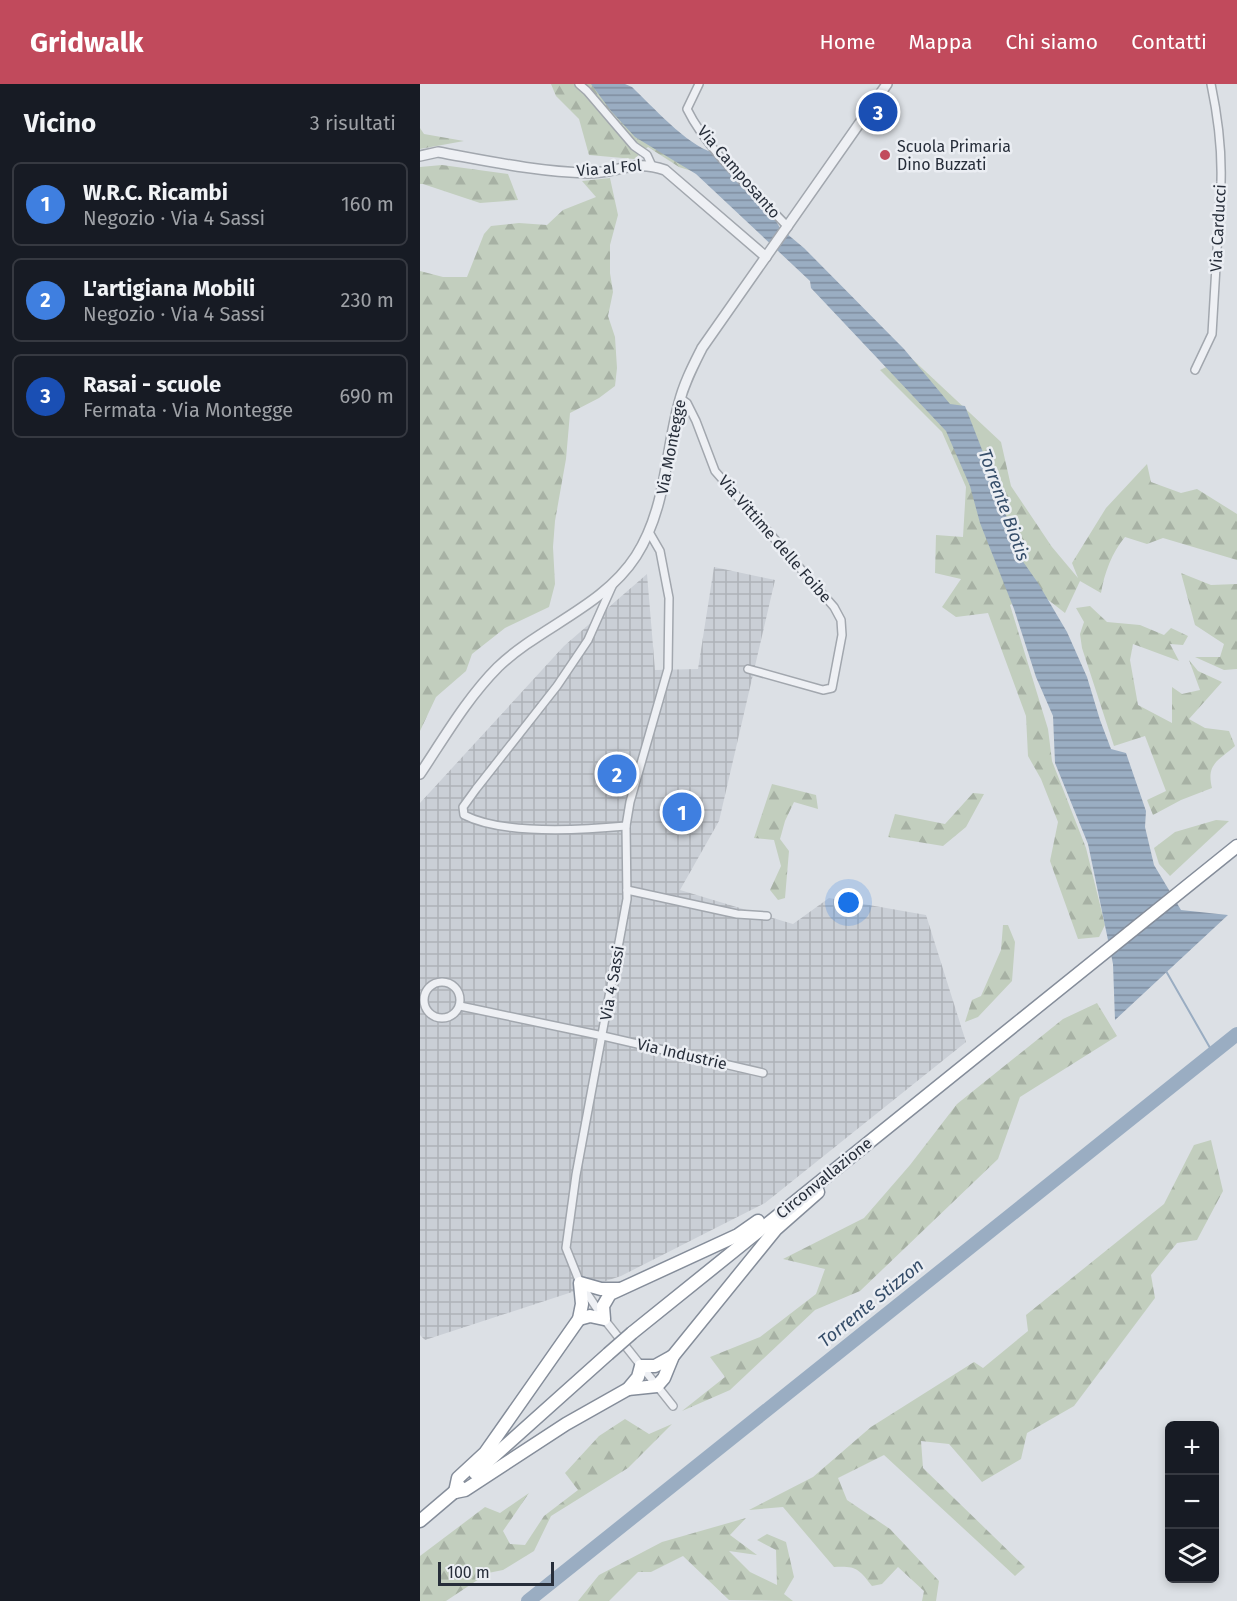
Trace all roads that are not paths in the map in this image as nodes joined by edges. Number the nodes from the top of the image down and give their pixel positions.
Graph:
1 (579, 84) edge
2 (699, 84) edge
3 (887, 84) edge
4 (1210, 84) edge
5 (420, 156) edge
6 (652, 166) junction
7 (785, 231) junction
8 (766, 257) junction
9 (1195, 370) dead end
10 (680, 398) junction
11 (650, 532) junction
12 (614, 582) junction
13 (748, 669) dead end
14 (420, 774) edge
15 (626, 826) junction
16 (1237, 846) edge
17 (627, 890) junction
18 (767, 916) dead end
19 (423, 992) edge
20 (460, 1006) junction
21 (603, 1036) junction
22 (763, 1073) dead end
23 (826, 1176) junction
24 (580, 1283) junction
25 (620, 1289) junction
26 (579, 1319) junction
27 (604, 1319) junction
28 (673, 1356) junction
29 (641, 1366) junction
30 (657, 1386) junction
31 (628, 1389) junction
32 (673, 1406) dead end
33 (455, 1492) junction
34 (420, 1521) edge

1 - 6 street
2 - 7 street, Via Camposanto
3 - 7 street, Via Montegge
4 - 9 street, Via Carducci
5 - 6 street, Via al Fol
6 - 8 street, Via al Fol
7 - 8 street, Via Montegge
8 - 10 street, Via Montegge
10 - 11 street, Via Montegge
10 - 13 street, Via Vittime delle Foibe
11 - 12 street, Via Montegge
11 - 15 street, Via 4 Sassi
12 - 14 street, Via Montegge
12 - 15 street
15 - 17 street, Via 4 Sassi
16 - 23 highway, Circonvallazione
17 - 18 street
17 - 21 street, Via 4 Sassi
19 - 20 street
19 - 20 street
20 - 21 street, Via Industrie
21 - 22 street, Via Industrie
21 - 24 street, Via 4 Sassi
23 - 25 highway
23 - 28 highway
23 - 33 highway, Circonvallazione, bridge
24 - 25 highway
24 - 26 highway
24 - 27 street, Via 4 Sassi
25 - 27 highway
26 - 27 highway
26 - 33 highway
27 - 29 street, Via 4 Sassi
28 - 29 highway
28 - 30 highway
29 - 30 street, Via 4 Sassi
29 - 31 highway
30 - 31 highway
30 - 32 street, Via 4 Sassi
31 - 33 highway
33 - 34 highway, Circonvallazione

